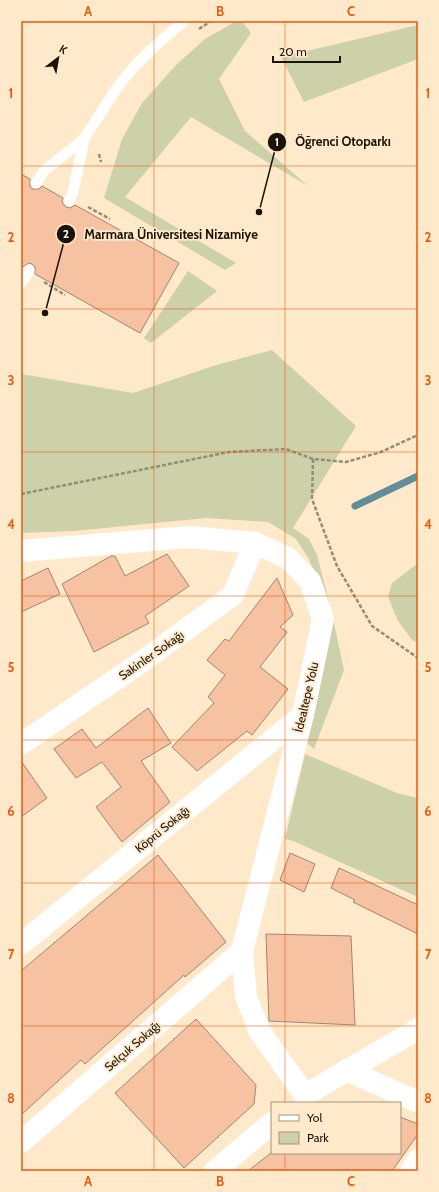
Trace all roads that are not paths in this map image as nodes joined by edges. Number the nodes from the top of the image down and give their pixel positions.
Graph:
1 (184, 21) edge
2 (84, 139) junction
3 (36, 182) dead end
4 (69, 201) dead end
5 (29, 270) dead end
6 (21, 283) edge
7 (255, 544) junction
8 (21, 551) edge
9 (303, 715) junction
10 (21, 744) edge
11 (21, 944) edge
12 (242, 951) junction
13 (418, 1028) edge
14 (346, 1070) junction
15 (300, 1099) edge
16 (418, 1102) edge
17 (271, 1124) edge
18 (21, 1142) edge
19 (418, 1160) edge
20 (215, 1171) edge
21 (411, 1171) edge

1 - 2 lane
2 - 3 lane
2 - 4 lane
5 - 6 lane
7 - 8 street, İdealtepe Yolu
7 - 9 street, İdealtepe Yolu
7 - 10 street, Sakinler Sokağı
9 - 11 street, Köprü Sokağı
9 - 12 street, İdealtepe Yolu
12 - 15 street, İdealtepe Yolu
12 - 18 street, Selçuk Sokağı
13 - 14 street
14 - 15 street
14 - 16 street
17 - 20 street
19 - 21 street

